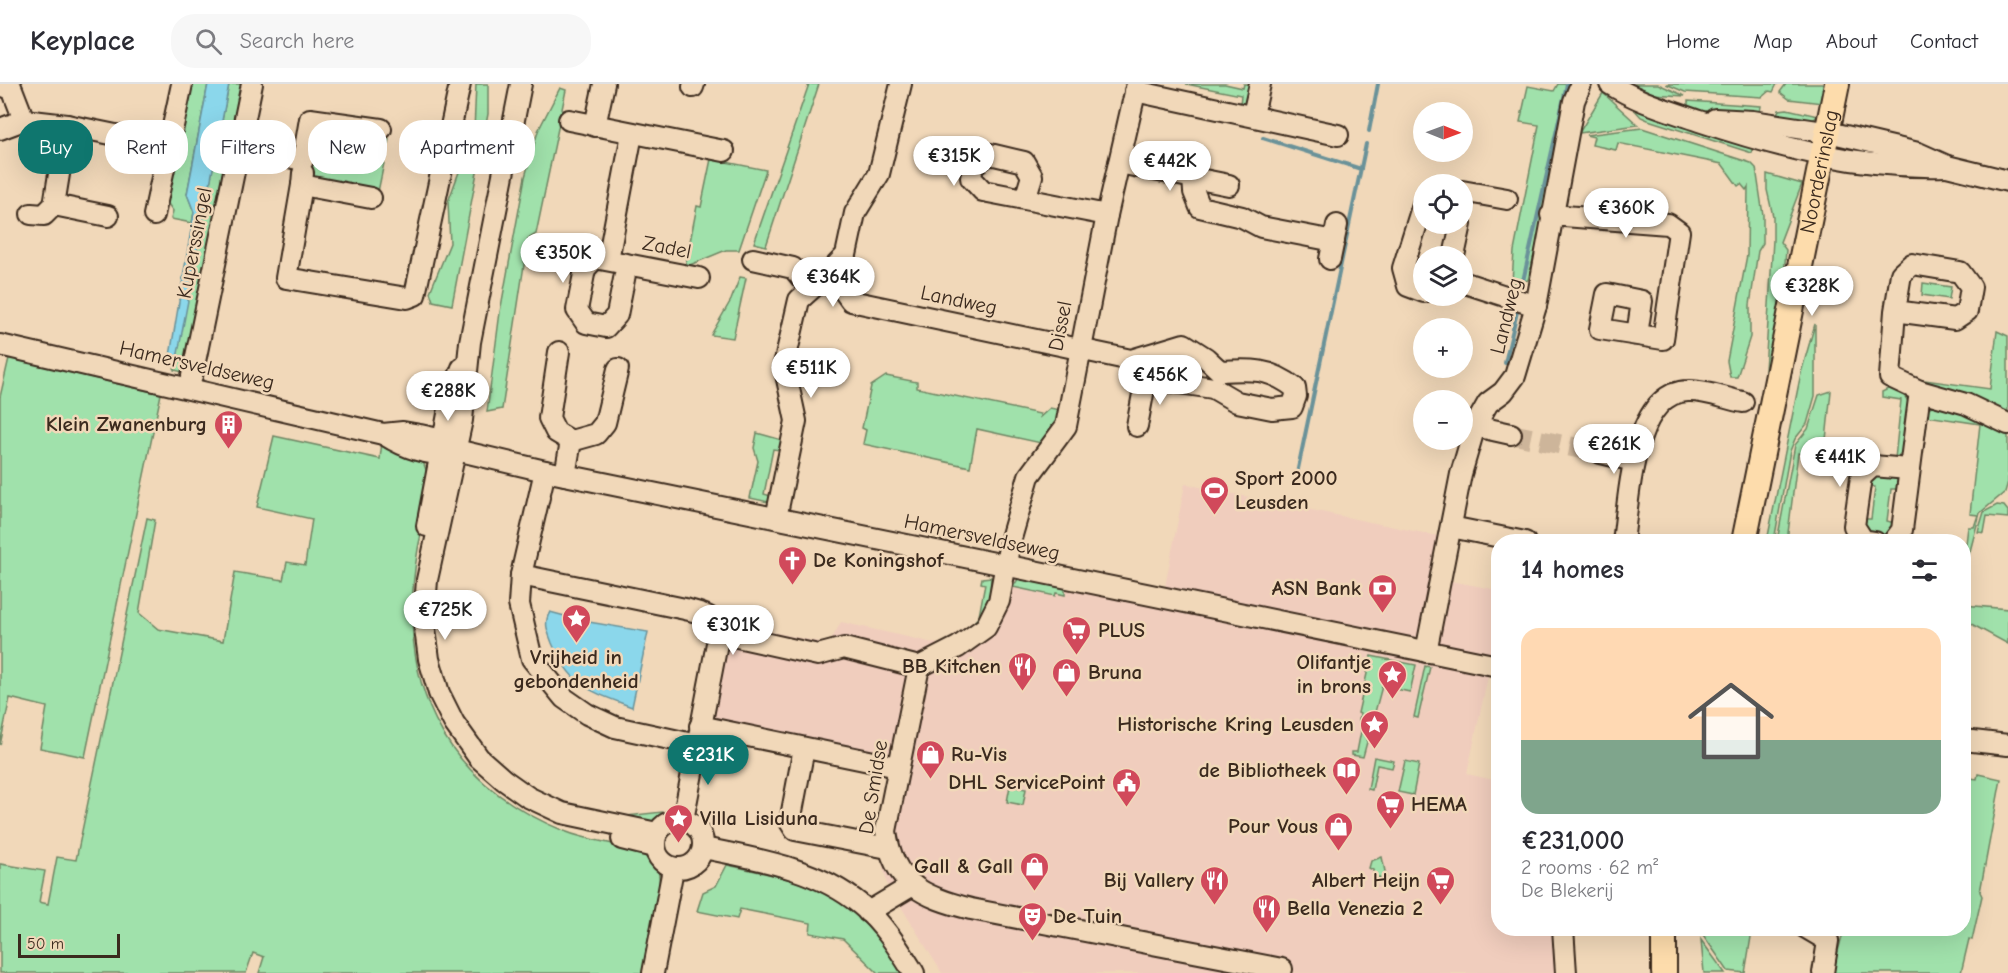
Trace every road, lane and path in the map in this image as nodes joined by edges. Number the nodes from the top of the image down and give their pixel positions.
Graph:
1 (182, 84) edge
2 (252, 84) edge
3 (460, 84) edge
4 (521, 84) edge
5 (604, 84) edge
6 (902, 84) edge
7 (1260, 84) edge
8 (1581, 84) edge
9 (1610, 84) edge
10 (1836, 84) edge
11 (0, 85) edge
12 (1136, 88) edge
13 (1253, 116) junction
14 (1692, 118) junction
15 (24, 120) edge
16 (174, 120) edge
17 (243, 120) edge
18 (569, 120) dead end
19 (18, 122) edge
20 (595, 126) junction
21 (0, 129) edge
22 (308, 131) edge
23 (1827, 132) junction
24 (632, 134) junction
25 (1338, 135) dead end
26 (723, 151) dead end
27 (1823, 156) junction
28 (296, 159) edge
29 (303, 160) junction
30 (1119, 163) junction
31 (1947, 166) junction
32 (59, 174) edge
33 (163, 174) edge
34 (232, 174) edge
35 (1193, 178) junction
36 (2008, 181) edge
37 (302, 185) junction
38 (1229, 185) dead end
39 (1473, 193) edge
40 (371, 198) dead end
41 (1508, 199) dead end
42 (1025, 200) dead end
43 (54, 205) junction
44 (31, 214) dead end
45 (1107, 214) junction
46 (154, 215) dead end
47 (1551, 215) junction
48 (108, 216) dead end
49 (1414, 234) edge
50 (1334, 242) dead end
51 (753, 259) dead end
52 (830, 272) junction
53 (699, 278) dead end
54 (1473, 286) edge
55 (810, 288) junction
56 (1413, 288) edge
57 (1536, 306) junction
58 (1895, 311) dead end
59 (1637, 335) dead end
60 (0, 345) edge
61 (1079, 351) junction
62 (560, 352) dead end
63 (1131, 360) junction
64 (618, 369) dead end
65 (192, 376) dead end
66 (1146, 378) junction
67 (1920, 391) junction
68 (1743, 402) dead end
69 (2008, 424) edge
70 (1137, 426) dead end
71 (1475, 426) junction
72 (1511, 434) tunnel mouth
73 (572, 441) junction
74 (446, 448) junction
75 (1601, 453) tunnel mouth
76 (1635, 461) junction
77 (1908, 469) junction
78 (544, 471) junction
79 (565, 475) junction
80 (776, 518) junction
81 (1451, 527) junction
82 (1624, 534) edge
83 (1745, 534) edge
84 (1859, 534) edge
85 (1899, 534) edge
86 (1491, 535) edge
87 (1006, 566) junction
88 (521, 575) junction
89 (719, 633) junction
90 (1426, 652) junction
91 (1491, 665) edge
92 (919, 667) junction
93 (699, 736) junction
94 (1971, 741) edge
95 (2008, 745) edge
96 (804, 748) junction
97 (898, 767) junction
98 (683, 820) junction
99 (655, 840) junction
100 (703, 848) junction
101 (888, 848) junction
102 (673, 869) junction
103 (913, 885) junction
104 (868, 912) junction
105 (1564, 936) edge
106 (1664, 936) edge
107 (1820, 936) edge
108 (1282, 969) dead end
109 (653, 973) edge
110 (914, 973) edge
111 (1566, 973) edge
112 (1664, 973) edge
113 (1823, 973) edge

1 - 16 street, Kuperssingel
2 - 17 street, Kuperssingel
3 - 37 street
4 - 74 street
5 - 20 street
6 - 52 street
7 - 13 street
8 - 47 street, Landweg
9 - 14 street
10 - 23 main road, Noorderinslag
11 - 15 street
12 - 13 street
12 - 30 street, Dissel
13 - 25 street
14 - 23 street
14 - 27 street
18 - 20 street
19 - 21 street
20 - 24 street
22 - 29 street
23 - 27 main road, Noorderinslag
23 - 31 street
24 - 26 street
24 - 53 street, Zadel
27 - 31 street
27 - 83 main road, Noorderinslag
28 - 29 street
29 - 37 street
30 - 35 street
30 - 45 street, Dissel
31 - 36 street
32 - 43 street
33 - 46 street, Kuperssingel
34 - 65 street, Kuperssingel
35 - 38 street
35 - 50 street
37 - 40 street
39 - 41 street
42 - 45 street
43 - 44 street
43 - 48 street
45 - 61 street, Dissel
47 - 57 street, Landweg
47 - 59 street
49 - 56 street
51 - 55 street
52 - 55 street
52 - 61 street, Landweg
54 - 57 street
55 - 80 street
57 - 71 street, Landweg
58 - 67 street
60 - 74 street, Hamersveldseweg
61 - 63 street, Landweg
61 - 87 street, Dissel
62 - 73 street
63 - 66 street
63 - 66 street
64 - 73 street
66 - 70 street
67 - 69 street
67 - 77 street
68 - 76 street
71 - 72 street
71 - 81 street, Landweg
73 - 79 street
74 - 78 street, Hamersveldseweg
74 - 99 street
75 - 76 street
76 - 82 street
77 - 84 street
77 - 85 street
78 - 79 street, Hamersveldseweg
78 - 88 street
79 - 80 street, Hamersveldseweg
80 - 87 street, Hamersveldseweg
81 - 86 street
81 - 90 street, Landweg
87 - 90 street, Hamersveldseweg
87 - 92 street
88 - 89 street
88 - 93 street
89 - 92 street
89 - 93 street
90 - 91 street, Hamersveldseweg
92 - 97 street, De Smidse
93 - 96 street
93 - 98 street
94 - 95 street
96 - 97 street
96 - 101 street
97 - 101 street, De Smidse
98 - 99 street
98 - 100 street
99 - 102 street
100 - 102 street
100 - 104 street
101 - 103 street, De Smidse
102 - 109 street
103 - 104 street
103 - 108 street, De Smidse
104 - 110 street
105 - 111 street
106 - 112 main road
107 - 113 street

